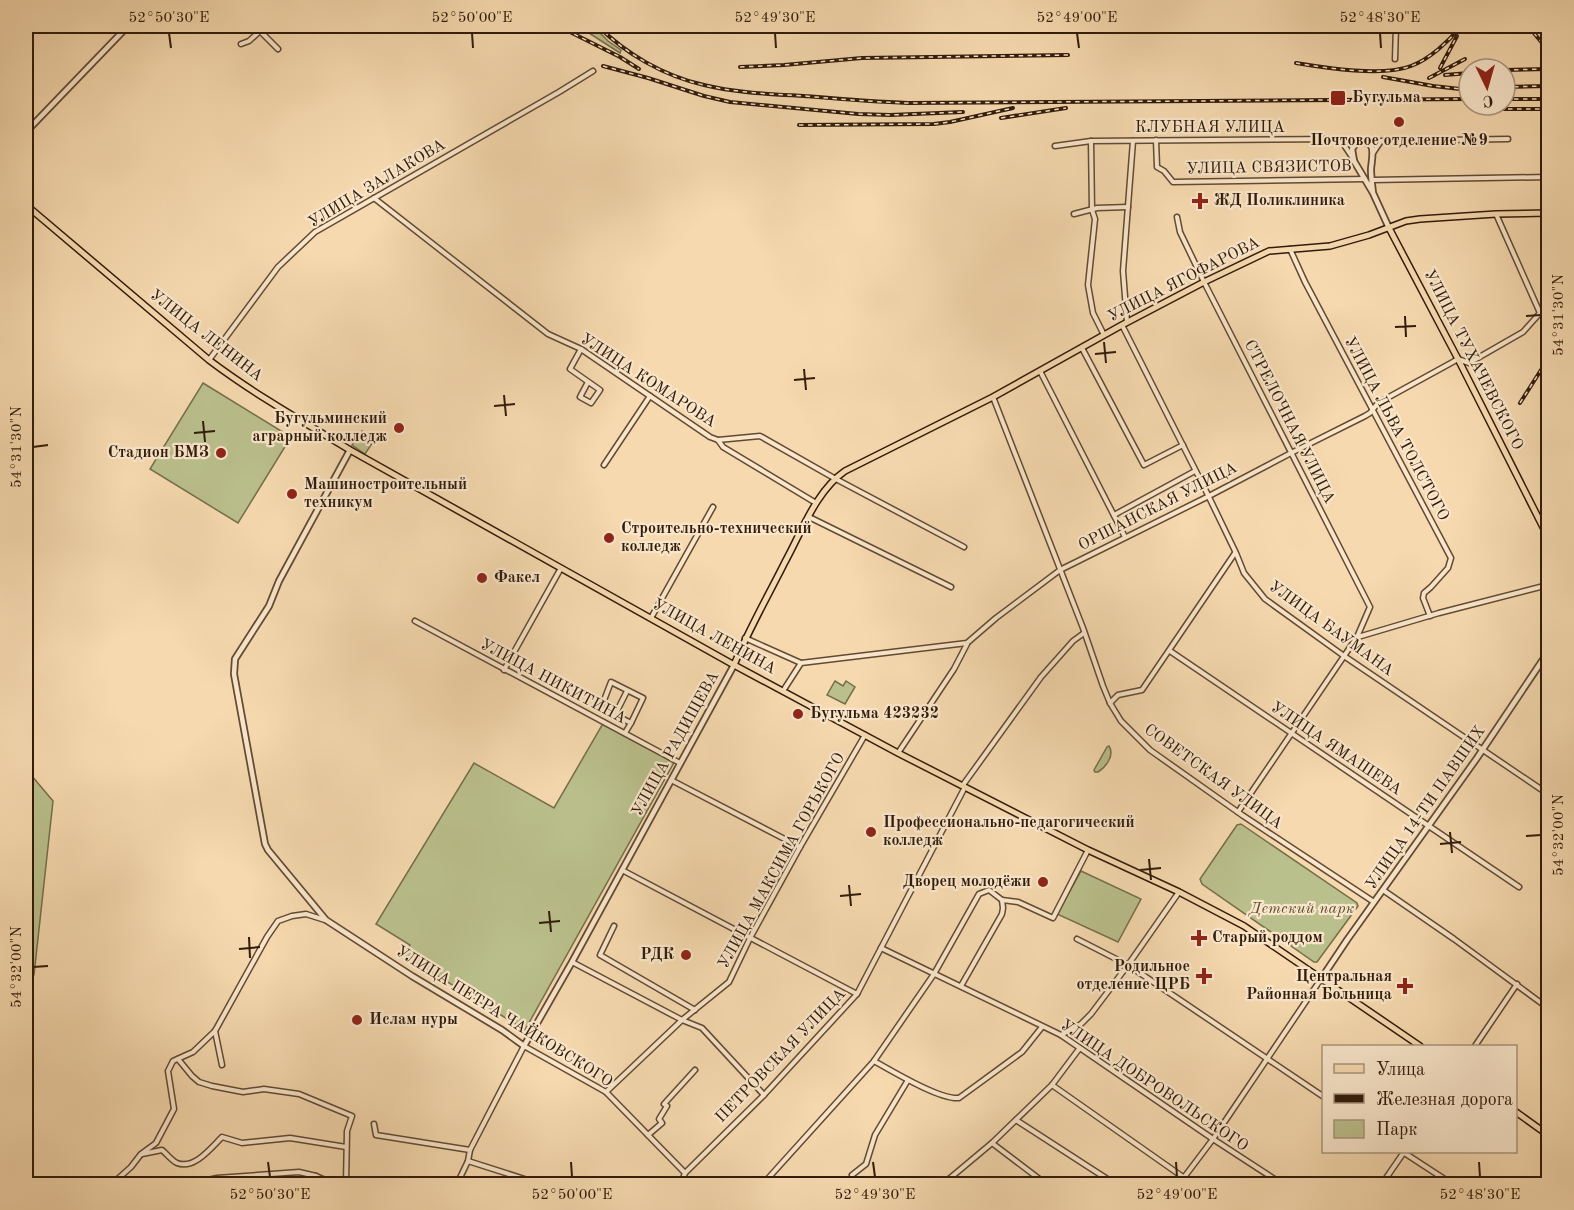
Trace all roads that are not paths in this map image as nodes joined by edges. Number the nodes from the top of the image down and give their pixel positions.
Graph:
1 (128, 26) edge
2 (1396, 26) edge
3 (241, 44) dead end
4 (278, 50) dead end
5 (1395, 59) dead end
6 (593, 71) dead end
7 (26, 132) edge
8 (1508, 139) dead end
9 (1133, 140) junction
10 (1156, 140) junction
11 (1091, 141) junction
12 (1055, 146) dead end
13 (1373, 153) junction
14 (1354, 161) junction
15 (1547, 177) dead end
16 (1365, 179) junction
17 (1372, 180) junction
18 (1373, 193) junction
19 (374, 198) junction
20 (26, 205) edge
21 (1128, 207) junction
22 (1092, 210) junction
23 (1548, 213) edge
24 (1074, 214) dead end
25 (1496, 214) junction
26 (1176, 217) dead end
27 (1389, 228) junction
28 (1290, 249) junction
29 (1204, 282) junction
30 (1548, 311) edge
31 (1540, 313) junction
32 (1125, 324) junction
33 (1104, 335) junction
34 (1082, 348) junction
35 (581, 349) junction
36 (1458, 359) junction
37 (209, 360) junction
38 (1041, 371) junction
39 (588, 382) junction
40 (650, 396) junction
41 (993, 397) junction
42 (1373, 409) junction
43 (955, 416) joint
44 (718, 440) junction
45 (1183, 445) junction
46 (350, 450) junction
47 (1291, 453) junction
48 (604, 465) dead end
49 (1195, 470) junction
50 (834, 478) junction
51 (1209, 496) junction
52 (816, 503) junction
53 (713, 507) dead end
54 (1114, 515) junction
55 (809, 517) junction
56 (1125, 537) junction
57 (1548, 537) edge
58 (964, 547) dead end
59 (1236, 553) junction
60 (562, 567) junction
61 (1060, 570) junction
62 (1548, 585) edge
63 (951, 587) dead end
64 (1430, 616) junction
65 (651, 618) junction
66 (415, 621) dead end
67 (1084, 633) junction
68 (1357, 637) junction
69 (745, 638) junction
70 (967, 644) junction
71 (1170, 651) junction
72 (1548, 652) edge
73 (1344, 656) junction
74 (801, 663) junction
75 (734, 665) junction
76 (504, 670) junction
77 (627, 691) junction
78 (783, 691) junction
79 (1110, 703) junction
80 (601, 708) junction
81 (615, 715) junction
82 (595, 718) junction
83 (631, 723) junction
84 (1292, 732) junction
85 (624, 733) junction
86 (865, 734) junction
87 (1482, 750) junction
88 (898, 753) junction
89 (680, 763) junction
90 (671, 780) junction
91 (964, 786) junction
92 (1548, 794) edge
93 (1238, 812) junction
94 (1428, 826) junction
95 (800, 847) junction
96 (1088, 850) junction
97 (622, 870) junction
98 (1519, 887) dead end
99 (1383, 890) junction
100 (1179, 892) junction
101 (1002, 900) junction
102 (1374, 902) junction
103 (326, 920) junction
104 (614, 926) dead end
105 (750, 939) junction
106 (1077, 939) dead end
107 (881, 948) junction
108 (572, 962) junction
109 (1128, 965) junction
110 (934, 974) junction
111 (1321, 979) junction
112 (1517, 984) junction
113 (961, 986) junction
114 (857, 994) junction
115 (1548, 1008) edge
116 (695, 1010) junction
117 (682, 1020) junction
118 (1042, 1027) junction
119 (215, 1032) junction
120 (1060, 1035) junction
121 (1417, 1045) edge
122 (1476, 1045) edge
123 (524, 1046) junction
124 (1079, 1049) junction
125 (1267, 1058) junction
126 (178, 1059) junction
127 (874, 1061) junction
128 (222, 1065) dead end
129 (695, 1070) dead end
130 (908, 1080) junction
131 (1052, 1085) junction
132 (606, 1092) junction
133 (764, 1095) junction
134 (1322, 1095) edge
135 (1517, 1113) edge
136 (1016, 1120) junction
137 (374, 1124) dead end
138 (648, 1135) junction
139 (1548, 1135) edge
140 (1213, 1139) junction
141 (992, 1143) junction
142 (346, 1147) junction
143 (470, 1150) junction
144 (1406, 1153) edge
145 (141, 1154) junction
146 (468, 1161) junction
147 (685, 1173) junction
148 (852, 1175) dead end
149 (316, 1176) junction
150 (1183, 1178) junction
151 (112, 1185) edge
152 (191, 1185) edge
153 (312, 1185) edge
154 (334, 1185) edge
155 (346, 1185) edge
156 (457, 1185) edge
157 (540, 1185) edge
158 (681, 1185) edge
159 (763, 1185) edge
160 (944, 1185) edge
161 (1046, 1185) edge
162 (1114, 1185) edge
163 (1179, 1185) edge
164 (1193, 1185) edge
165 (1282, 1185) edge
166 (1382, 1185) edge
167 (1452, 1185) edge

1 - 7 street
2 - 5 street
3 - 4 street
6 - 19 street, УЛИЦА ЗАЛАКОВА
8 - 13 street
9 - 10 street, КЛУБНАЯ УЛИЦА
9 - 11 street, КЛУБНАЯ УЛИЦА
9 - 21 street
10 - 14 street, КЛУБНАЯ УЛИЦА
10 - 16 street, УЛИЦА СВЯЗИСТОВ
11 - 12 street, КЛУБНАЯ УЛИЦА
11 - 22 street
13 - 14 street
13 - 17 street
14 - 16 street
15 - 17 street
16 - 18 street
17 - 18 street
18 - 27 street
19 - 35 street, УЛИЦА КОМАРОВА
19 - 37 street, УЛИЦА ЗАЛАКОВА
20 - 37 main road, УЛИЦА ЛЕНИНА
21 - 22 street
21 - 32 street
22 - 24 street
22 - 33 street
23 - 25 main road, УЛИЦА ЯГОФАРОВА
25 - 27 main road, УЛИЦА ЯГОФАРОВА
25 - 31 street
26 - 29 street, СТРЕЛОЧНАЯ УЛИЦА
27 - 28 main road, УЛИЦА ЯГОФАРОВА
27 - 36 main road, УЛИЦА ТУХАЧЕВСКОГО
28 - 29 main road, УЛИЦА ЯГОФАРОВА
28 - 42 street, УЛИЦА ЛЬВА ТОЛСТОГО
29 - 32 main road, УЛИЦА ЯГОФАРОВА
29 - 47 street, СТРЕЛОЧНАЯ УЛИЦА
30 - 31 street
31 - 36 street, ОРШАНСКАЯ УЛИЦА
32 - 33 main road, УЛИЦА ЯГОФАРОВА
32 - 45 street, УЛИЦА БАУМАНА
33 - 34 main road, УЛИЦА ЯГОФАРОВА
34 - 38 main road, УЛИЦА ЯГОФАРОВА
34 - 45 street
35 - 39 street
35 - 40 street, УЛИЦА КОМАРОВА
36 - 42 street, ОРШАНСКАЯ УЛИЦА
36 - 57 main road, УЛИЦА ТУХАЧЕВСКОГО
37 - 46 main road, УЛИЦА ЛЕНИНА
38 - 41 main road, УЛИЦА ЯГОФАРОВА
38 - 54 street
39 - 39 street
40 - 44 street, УЛИЦА КОМАРОВА
40 - 48 street
41 - 43 main road, УЛИЦА ЯГОФАРОВА
41 - 61 street, СОВЕТСКАЯ УЛИЦА
42 - 47 street, ОРШАНСКАЯ УЛИЦА
42 - 64 street, УЛИЦА ЛЬВА ТОЛСТОГО
43 - 50 main road, УЛИЦА РАДИЩЕВА
44 - 50 street, УЛИЦА КОМАРОВА
44 - 52 street
45 - 49 street, УЛИЦА БАУМАНА
46 - 60 main road, УЛИЦА ЛЕНИНА
46 - 103 street, УЛИЦА ПЕТРА ЧАЙКОВСКОГО
47 - 51 street, ОРШАНСКАЯ УЛИЦА
47 - 68 street, СТРЕЛОЧНАЯ УЛИЦА
49 - 51 street, УЛИЦА БАУМАНА
49 - 54 street
50 - 52 main road, УЛИЦА РАДИЩЕВА
50 - 58 street, УЛИЦА КОМАРОВА
51 - 56 street, ОРШАНСКАЯ УЛИЦА
51 - 59 street, УЛИЦА БАУМАНА
52 - 55 main road, УЛИЦА РАДИЩЕВА
53 - 65 street
54 - 56 street
55 - 63 street
55 - 69 main road, УЛИЦА РАДИЩЕВА
56 - 61 street, ОРШАНСКАЯ УЛИЦА
59 - 71 street
59 - 73 street, УЛИЦА БАУМАНА
60 - 65 main road, УЛИЦА ЛЕНИНА
60 - 76 street
61 - 67 street, СОВЕТСКАЯ УЛИЦА
61 - 70 street, ОРШАНСКАЯ УЛИЦА
62 - 64 street
64 - 68 street
65 - 75 main road, УЛИЦА ЛЕНИНА
66 - 76 street, УЛИЦА НИКИТИНА
67 - 79 street, СОВЕТСКАЯ УЛИЦА
67 - 91 street, ПЕТРОВСКАЯ УЛИЦА
68 - 73 street
69 - 74 street
69 - 75 main road, УЛИЦА РАДИЩЕВА
70 - 74 street
70 - 88 street
71 - 79 street
71 - 84 street, УЛИЦА ЯМАШЕВА
72 - 87 street, УЛИЦА 14-ТИ ПАВШИХ
73 - 84 street
73 - 87 street, УЛИЦА БАУМАНА
74 - 78 street
75 - 78 main road, УЛИЦА ЛЕНИНА
75 - 89 street, УЛИЦА РАДИЩЕВА
76 - 82 street, УЛИЦА НИКИТИНА
77 - 80 street
77 - 81 street
77 - 83 street
78 - 86 main road, УЛИЦА ЛЕНИНА
79 - 93 street, СОВЕТСКАЯ УЛИЦА
80 - 81 street
80 - 82 street
81 - 83 street
82 - 85 street, УЛИЦА НИКИТИНА
83 - 85 street
84 - 93 street
84 - 94 street, УЛИЦА ЯМАШЕВА
85 - 89 street, УЛИЦА НИКИТИНА
86 - 88 main road, УЛИЦА ЛЕНИНА
86 - 95 street, УЛИЦА МАКСИМА ГОРЬКОГО
87 - 92 street, УЛИЦА БАУМАНА
87 - 94 street, УЛИЦА 14-ТИ ПАВШИХ
88 - 91 main road, УЛИЦА ЛЕНИНА
89 - 90 street, УЛИЦА РАДИЩЕВА
90 - 95 street
90 - 97 street, УЛИЦА РАДИЩЕВА
91 - 96 main road, УЛИЦА ЛЕНИНА
91 - 107 street, ПЕТРОВСКАЯ УЛИЦА
93 - 102 street, СОВЕТСКАЯ УЛИЦА
94 - 98 street, УЛИЦА ЯМАШЕВА
94 - 99 street, УЛИЦА 14-ТИ ПАВШИХ
95 - 105 street, УЛИЦА МАКСИМА ГОРЬКОГО
96 - 100 main road, УЛИЦА ЛЕНИНА
96 - 101 street
97 - 105 street
97 - 108 street, УЛИЦА РАДИЩЕВА
99 - 102 street, УЛИЦА 14-ТИ ПАВШИХ
99 - 112 street
100 - 109 street
100 - 111 main road, УЛИЦА ЛЕНИНА
101 - 110 street
101 - 113 street
102 - 111 street, УЛИЦА 14-ТИ ПАВШИХ
103 - 119 street, УЛИЦА ПЕТРА ЧАЙКОВСКОГО
103 - 123 street, УЛИЦА ПЕТРА ЧАЙКОВСКОГО
104 - 116 street
105 - 114 street
105 - 116 street, УЛИЦА МАКСИМА ГОРЬКОГО
106 - 109 street
107 - 110 street, УЛИЦА ДОБРОВОЛЬСКОГО
107 - 114 street, ПЕТРОВСКАЯ УЛИЦА
108 - 117 street
108 - 123 street, УЛИЦА РАДИЩЕВА
109 - 120 street
109 - 125 street
110 - 113 street, УЛИЦА ДОБРОВОЛЬСКОГО
110 - 127 street
111 - 121 main road, УЛИЦА ЛЕНИНА
111 - 125 street, УЛИЦА 14-ТИ ПАВШИХ
112 - 115 street
112 - 122 street
113 - 118 street, УЛИЦА ДОБРОВОЛЬСКОГО
114 - 133 street, ПЕТРОВСКАЯ УЛИЦА
116 - 117 street, УЛИЦА МАКСИМА ГОРЬКОГО
117 - 132 street, УЛИЦА МАКСИМА ГОРЬКОГО
117 - 133 street
118 - 120 street, УЛИЦА ДОБРОВОЛЬСКОГО
118 - 130 street
119 - 126 street, УЛИЦА ПЕТРА ЧАЙКОВСКОГО
119 - 128 street
120 - 124 street, УЛИЦА ДОБРОВОЛЬСКОГО
123 - 132 street, УЛИЦА ПЕТРА ЧАЙКОВСКОГО
123 - 143 street
124 - 131 street
124 - 140 street, УЛИЦА ДОБРОВОЛЬСКОГО
125 - 134 street
125 - 140 street, УЛИЦА 14-ТИ ПАВШИХ
126 - 142 street
126 - 145 street
127 - 130 street
127 - 159 street
129 - 138 street
130 - 148 street
131 - 136 street
131 - 150 street
132 - 138 street, УЛИЦА ПЕТРА ЧАЙКОВСКОГО
133 - 147 street, ПЕТРОВСКАЯ УЛИЦА
135 - 139 main road
136 - 141 street
136 - 162 street
137 - 143 street
138 - 147 street, УЛИЦА ПЕТРА ЧАЙКОВСКОГО
140 - 150 street, УЛИЦА 14-ТИ ПАВШИХ
140 - 165 street, УЛИЦА ДОБРОВОЛЬСКОГО
141 - 160 street
141 - 161 street
142 - 145 street
142 - 155 street
143 - 146 street
144 - 166 street
144 - 167 street
145 - 151 street
146 - 156 street
146 - 157 street
147 - 158 street
149 - 152 street
149 - 153 street
149 - 154 street
150 - 163 street, УЛИЦА 14-ТИ ПАВШИХ
150 - 164 street

